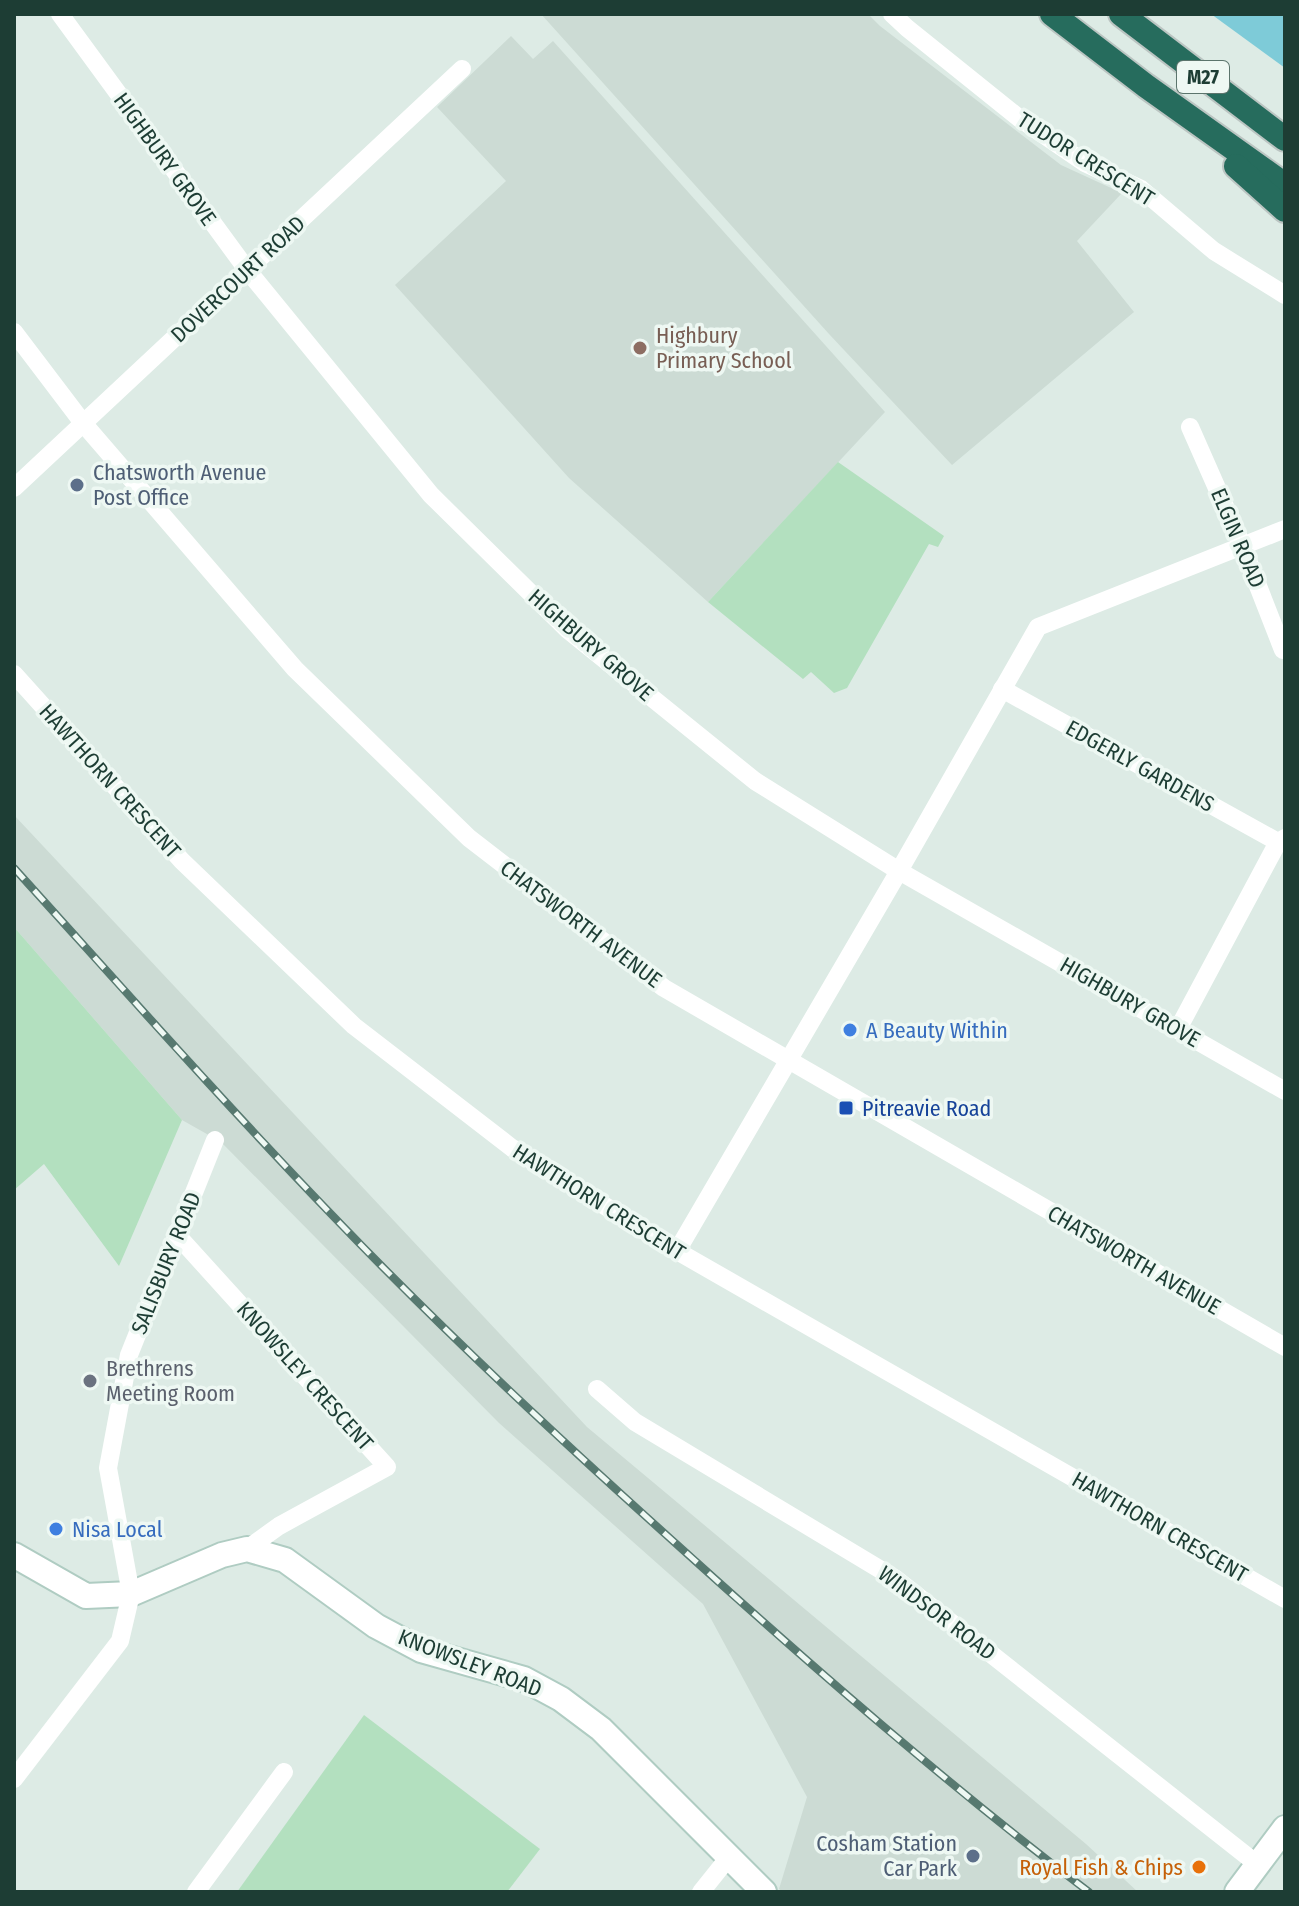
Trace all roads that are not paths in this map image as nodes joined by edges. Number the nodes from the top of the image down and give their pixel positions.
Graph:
1 (60, 14) edge
2 (892, 14) edge
3 (1052, 14) edge
4 (1121, 14) edge
5 (1128, 14) edge
6 (462, 69) dead end
7 (1146, 86) junction
8 (1285, 121) edge
9 (1285, 139) edge
10 (1285, 185) edge
11 (1285, 210) edge
12 (248, 271) junction
13 (1285, 295) edge
14 (14, 332) edge
15 (83, 423) junction
16 (1190, 427) dead end
17 (14, 488) edge
18 (1285, 529) edge
19 (1242, 545) junction
20 (1283, 650) dead end
21 (14, 674) edge
22 (1002, 689) junction
23 (1282, 840) edge
24 (899, 871) junction
25 (1178, 1029) junction
26 (790, 1060) junction
27 (1285, 1091) edge
28 (215, 1140) dead end
29 (177, 1235) junction
30 (677, 1251) junction
31 (1285, 1347) edge
32 (597, 1389) dead end
33 (247, 1549) junction
34 (14, 1555) edge
35 (131, 1594) junction
36 (1285, 1599) edge
37 (284, 1772) dead end
38 (14, 1779) edge
39 (1284, 1831) edge
40 (729, 1857) junction
41 (1257, 1864) junction
42 (196, 1892) edge
43 (701, 1892) edge
44 (764, 1892) edge
45 (1237, 1892) edge

1 - 12 street, HIGHBURY GROVE
2 - 13 street, TUDOR CRESCENT
3 - 7 highway
4 - 9 highway, M27
5 - 8 highway
6 - 12 street, DOVERCOURT ROAD
7 - 10 highway, M27
7 - 11 highway
12 - 15 street, DOVERCOURT ROAD
12 - 24 street, HIGHBURY GROVE
14 - 15 street, CHATSWORTH AVENUE
15 - 17 street, DOVERCOURT ROAD
15 - 26 street, CHATSWORTH AVENUE
16 - 19 street, ELGIN ROAD
18 - 19 street
19 - 20 street, ELGIN ROAD
19 - 22 street
21 - 30 street, HAWTHORN CRESCENT
22 - 23 street, EDGERLY GARDENS
22 - 24 street
23 - 25 street
24 - 25 street, HIGHBURY GROVE
24 - 26 street
25 - 27 street, HIGHBURY GROVE
26 - 30 street
26 - 31 street, CHATSWORTH AVENUE
28 - 29 street, SALISBURY ROAD
29 - 33 street, KNOWSLEY CRESCENT
29 - 35 street, SALISBURY ROAD
30 - 36 street, HAWTHORN CRESCENT
32 - 41 street, WINDSOR ROAD
33 - 35 street
33 - 40 street, KNOWSLEY ROAD
34 - 35 street
35 - 38 street, SALISBURY ROAD
37 - 42 street
39 - 41 street
40 - 43 street
40 - 44 street, KNOWSLEY ROAD
41 - 45 street

